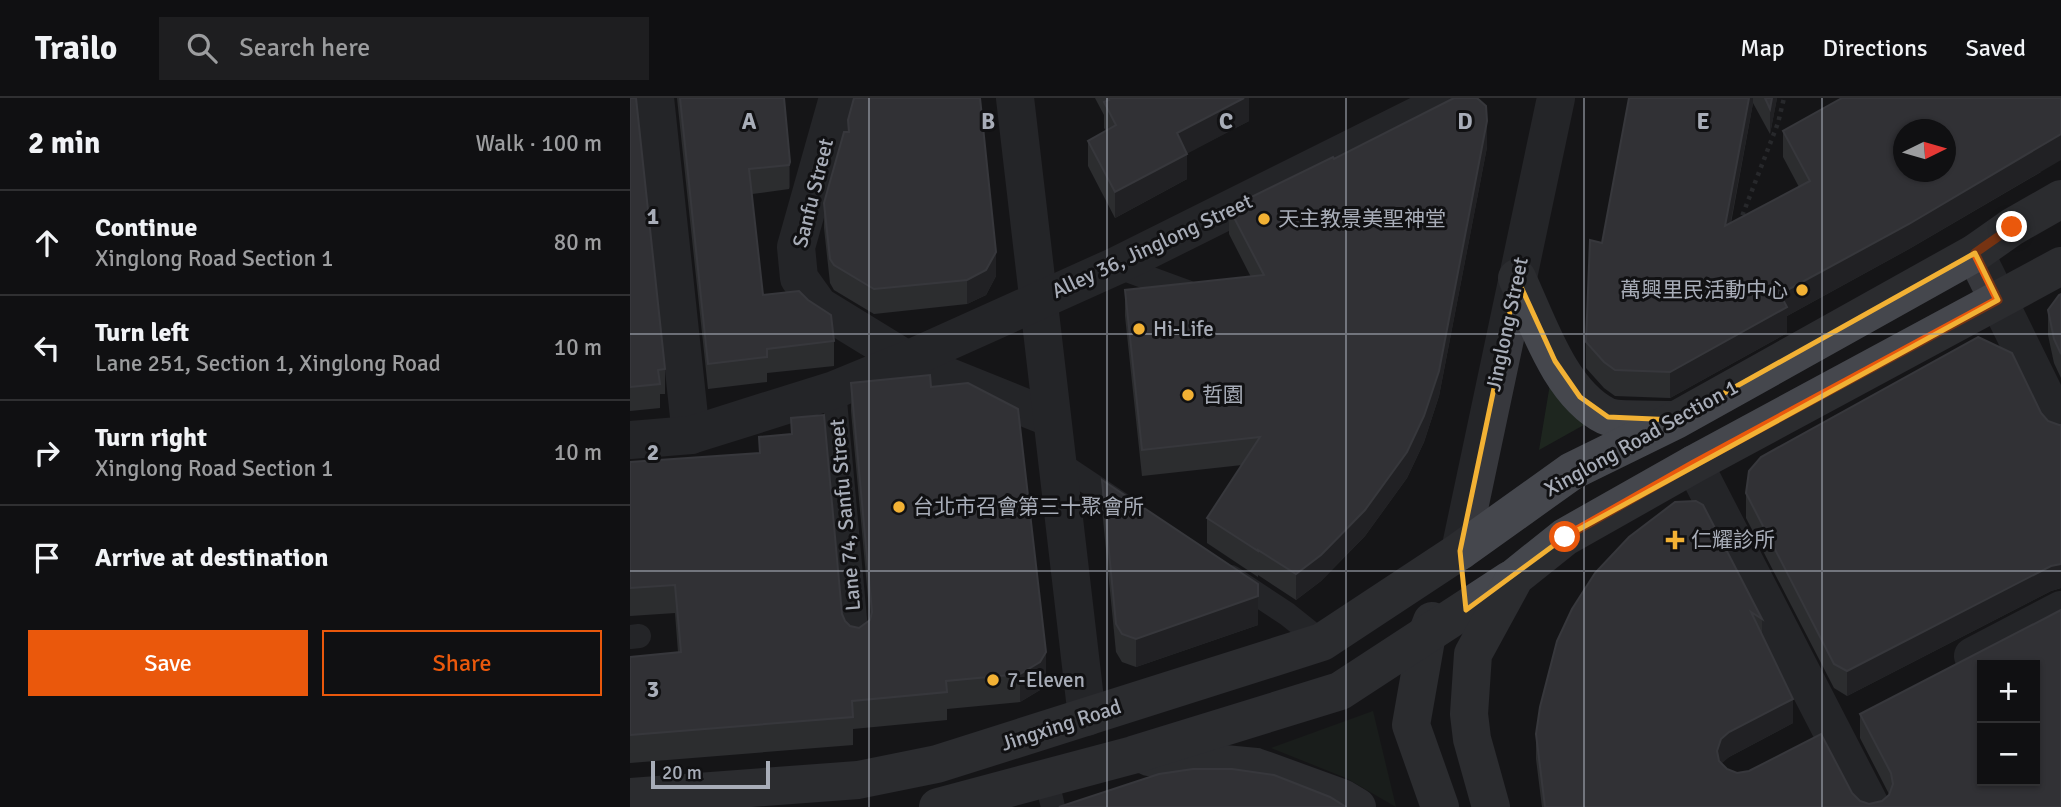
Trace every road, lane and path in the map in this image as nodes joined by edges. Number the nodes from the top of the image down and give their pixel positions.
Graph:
1 (655, 98) edge
2 (838, 98) edge
3 (1015, 98) edge
4 (1453, 98) edge
5 (1556, 98) edge
6 (1784, 98) edge
7 (2061, 200) edge
8 (1747, 232) edge
9 (1975, 253) junction
10 (1116, 266) junction
11 (2061, 266) edge
12 (1517, 278) junction
13 (1187, 292) edge
14 (1038, 300) junction
15 (1998, 300) junction
16 (907, 360) junction
17 (834, 390) junction
18 (1051, 418) junction
19 (1676, 420) junction
20 (2061, 428) edge
21 (691, 435) junction
22 (630, 440) edge
23 (1056, 461) junction
24 (1694, 464) junction
25 (1148, 522) edge
26 (1460, 551) junction
27 (1206, 561) edge
28 (1515, 577) junction
29 (1466, 610) junction
30 (2061, 610) edge
31 (1426, 634) junction
32 (857, 641) edge
33 (1322, 642) junction
34 (1473, 654) junction
35 (1940, 673) edge
36 (1868, 711) edge
37 (1087, 717) junction
38 (1831, 730) junction
39 (1797, 747) edge
40 (1133, 755) junction
41 (1050, 792) edge
42 (630, 797) edge
43 (939, 807) edge
44 (1357, 807) edge
45 (1440, 807) edge
46 (1491, 807) edge
47 (1871, 807) edge

1 - 21 street
2 - 16 street, Sanfu Street
3 - 14 street
4 - 10 street, Alley 36, Jinglong Street
5 - 12 street, Jinglong Street
6 - 8 path
7 - 9 main road, Xinglong Road Section 1
9 - 15 street
9 - 19 main road, Xinglong Road Section 1
10 - 13 lane
10 - 14 street, Alley 36, Jinglong Street
11 - 15 main road
12 - 19 main road
12 - 26 street, Jinglong Street
14 - 16 street, Alley 36, Jinglong Street
14 - 18 street
15 - 20 street
15 - 24 main road
16 - 17 street, Alley 36, Jinglong Street
16 - 18 street, Sanfu Street
17 - 21 street, Alley 36, Jinglong Street
17 - 32 lane, Lane 74, Sanfu Street
18 - 23 street
19 - 26 main road, Xinglong Road Section 1
21 - 22 street, Alley 36, Jinglong Street
23 - 25 lane
23 - 37 street
24 - 28 main road
24 - 38 street
26 - 29 main road
26 - 31 main road
26 - 33 main road, Jingxing Road
27 - 33 lane
28 - 29 main road, Jingxing Road
28 - 34 main road
29 - 31 main road, Jingxing Road
29 - 34 main road
30 - 35 street
31 - 40 main road, Jingxing Road
31 - 45 main road
33 - 37 main road, Jingxing Road
34 - 46 main road
36 - 38 street
37 - 42 main road, Jingxing Road
38 - 39 street
38 - 47 street
40 - 41 main road, Jingxing Road
40 - 44 main road
41 - 43 main road, Jingxing Road

